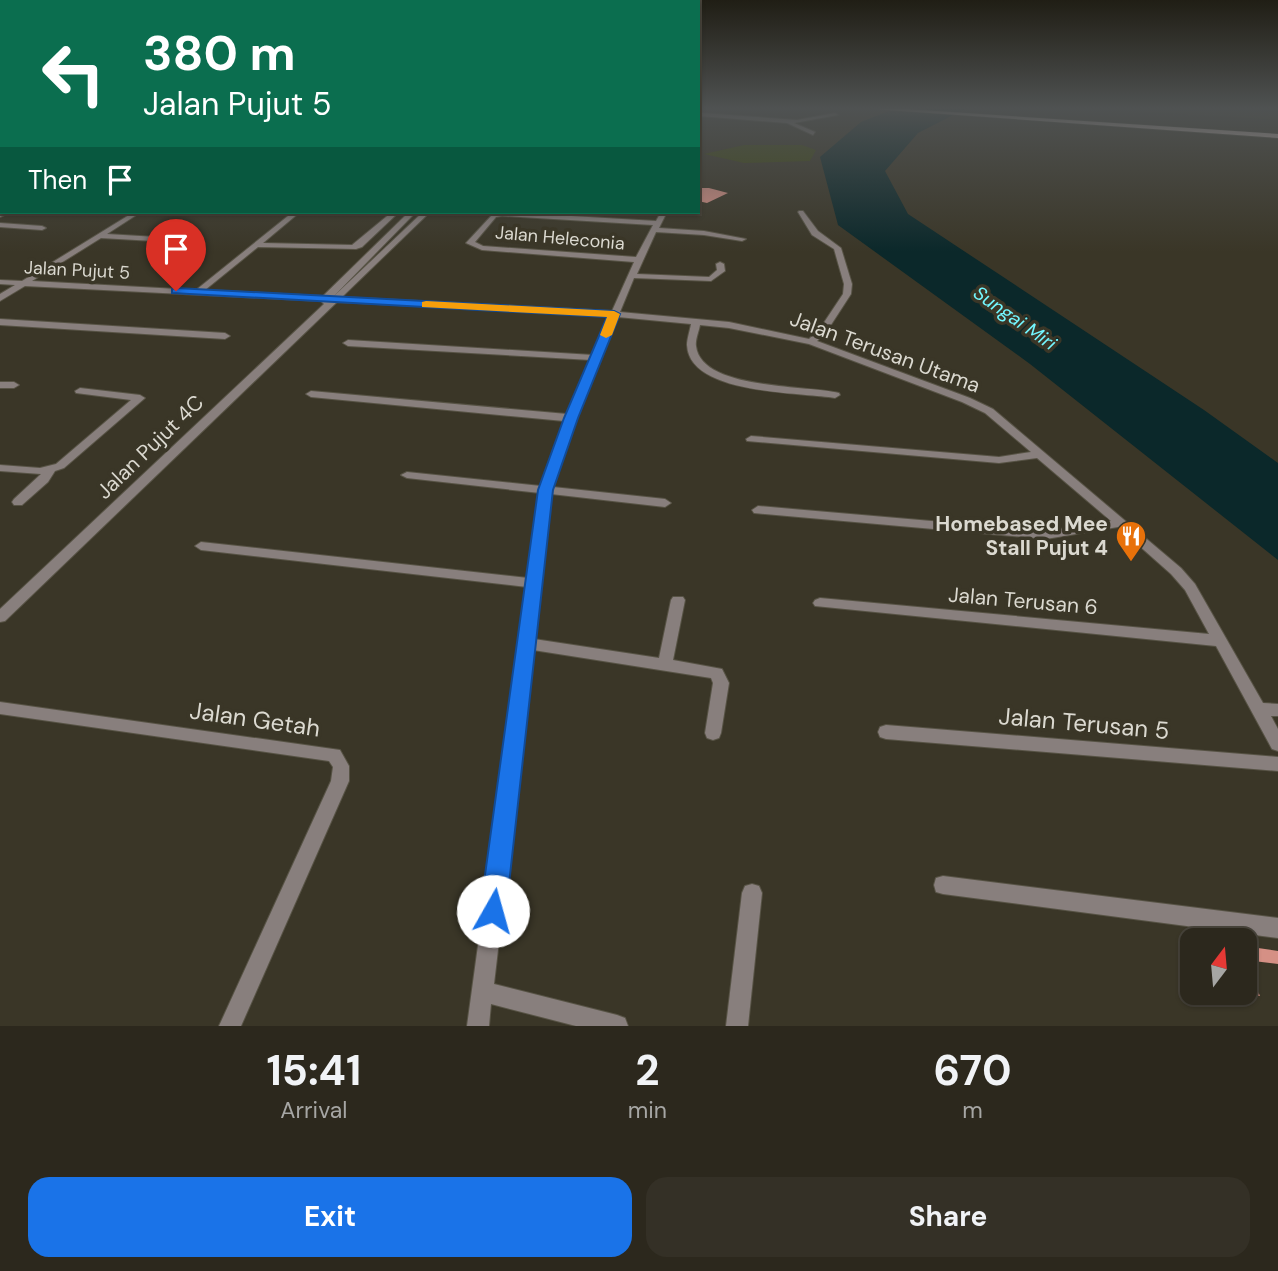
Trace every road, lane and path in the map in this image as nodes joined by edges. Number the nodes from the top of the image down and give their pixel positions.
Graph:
1 (801, 212) dead end
2 (135, 214) edge
3 (295, 214) edge
4 (394, 214) edge
5 (411, 214) edge
6 (425, 214) edge
7 (663, 214) edge
8 (0, 225) edge
9 (656, 226) junction
10 (42, 228) dead end
11 (99, 236) junction
12 (742, 239) dead end
13 (189, 241) dead end
14 (257, 245) junction
15 (639, 260) junction
16 (720, 264) dead end
17 (633, 276) junction
18 (0, 282) edge
19 (25, 283) junction
20 (198, 292) junction
21 (0, 298) edge
22 (329, 301) junction
23 (614, 314) junction
24 (696, 321) junction
25 (0, 322) edge
26 (225, 336) dead end
27 (811, 342) junction
28 (348, 343) dead end
29 (597, 358) junction
30 (0, 385) edge
31 (14, 386) dead end
32 (80, 391) dead end
33 (311, 394) dead end
34 (835, 395) dead end
35 (571, 418) junction
36 (751, 439) dead end
37 (1040, 454) junction
38 (0, 468) edge
39 (50, 469) junction
40 (407, 475) dead end
41 (546, 490) junction
42 (18, 502) dead end
43 (665, 503) dead end
44 (758, 510) dead end
45 (1121, 523) junction
46 (201, 546) dead end
47 (533, 583) junction
48 (678, 600) dead end
49 (820, 603) dead end
50 (0, 618) edge
51 (1222, 641) junction
52 (528, 644) junction
53 (665, 663) junction
54 (0, 708) edge
55 (1259, 709) junction
56 (1278, 710) edge
57 (886, 732) dead end
58 (713, 733) dead end
59 (1278, 744) edge
60 (1278, 764) edge
61 (943, 885) dead end
62 (752, 893) dead end
63 (1278, 928) edge
64 (482, 991) junction
65 (230, 1026) edge
66 (478, 1026) edge
67 (617, 1026) edge
68 (737, 1026) edge

1 - 27 street
2 - 11 street
3 - 14 street
4 - 14 street
5 - 22 street
6 - 22 street
7 - 9 street
8 - 10 street
9 - 12 street
9 - 15 street
9 - 15 street, Jalan Heleconia
11 - 13 street
11 - 19 street
14 - 20 street
15 - 17 street
16 - 17 street
17 - 23 street
18 - 19 street, Jalan Pujut 5
19 - 20 street, Jalan Pujut 5
19 - 21 street
20 - 22 street, Jalan Pujut 5
22 - 23 street, Jalan Pujut 5
22 - 50 street, Jalan Pujut 4C
23 - 24 street, Jalan Terusan Utama
23 - 29 street
24 - 27 street, Jalan Terusan Utama
24 - 34 street
25 - 26 street
27 - 37 street, Jalan Terusan Utama
28 - 29 street
29 - 35 street
30 - 31 street
32 - 39 street
33 - 35 street
35 - 41 street
36 - 37 street
37 - 45 street, Jalan Terusan Utama
38 - 39 street
39 - 42 street
40 - 41 street
41 - 43 street
41 - 47 street
44 - 45 street
45 - 51 street, Jalan Terusan Utama
46 - 47 street
47 - 52 street
48 - 53 street
49 - 51 street, Jalan Terusan 6
51 - 55 street, Jalan Terusan Utama
52 - 53 street
52 - 64 street
53 - 58 street
54 - 65 street, Jalan Getah
55 - 56 street
55 - 59 street, Jalan Terusan Utama
57 - 60 street, Jalan Terusan 5
61 - 63 street
62 - 68 street
64 - 66 street
64 - 67 street

